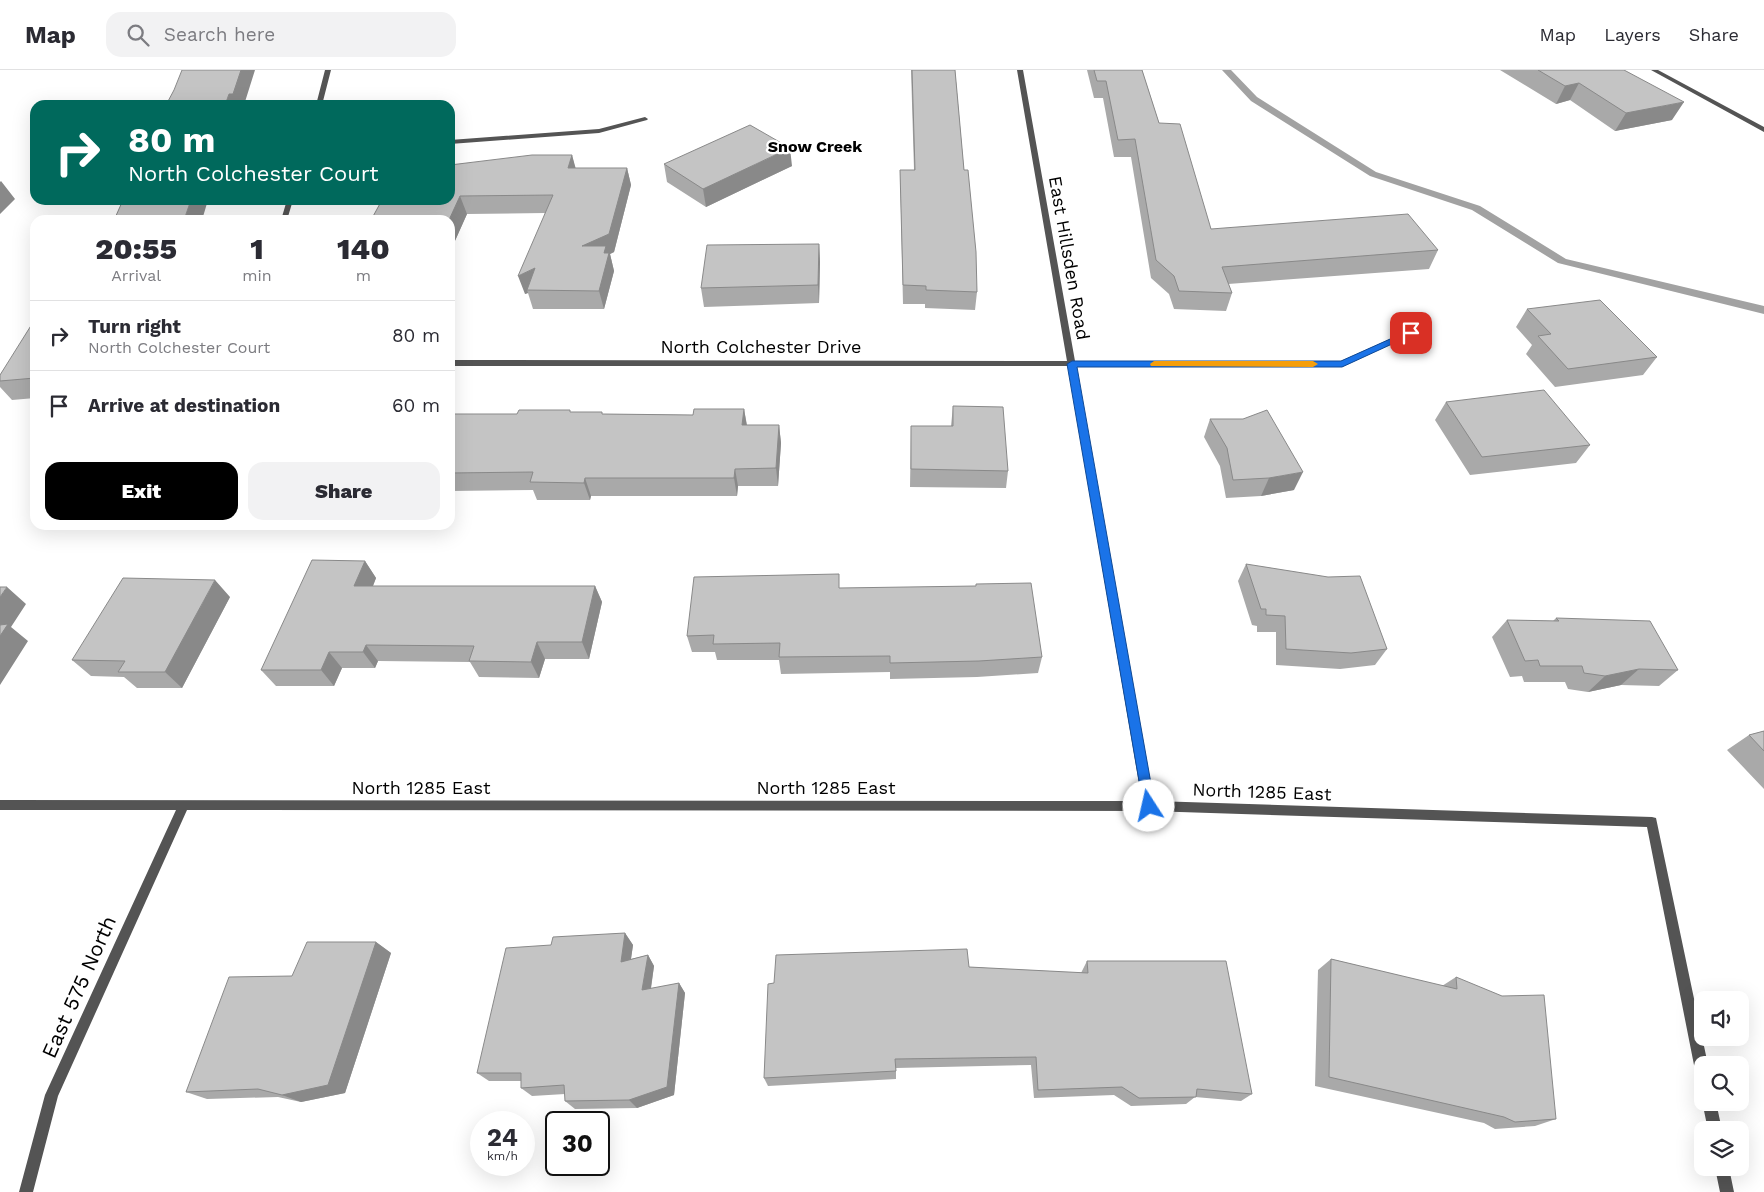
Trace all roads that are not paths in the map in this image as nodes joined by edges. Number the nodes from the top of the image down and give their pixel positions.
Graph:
1 (328, 70) edge
2 (1020, 70) edge
3 (1654, 70) edge
4 (320, 100) edge
5 (645, 119) dead end
6 (1764, 123) edge
7 (1754, 124) junction
8 (1764, 130) edge
9 (455, 142) edge
10 (1411, 333) dead end
11 (455, 363) edge
12 (1072, 364) junction
13 (0, 805) edge
14 (184, 805) junction
15 (1149, 806) junction
16 (1699, 1056) edge
17 (1724, 1176) edge
18 (26, 1192) edge
19 (1727, 1192) edge

1 - 4 street
2 - 12 street, East Hillsden Road
3 - 7 street
5 - 9 street
6 - 7 street
7 - 8 street
10 - 12 street, North Colchester Drive
11 - 12 street, North Colchester Drive
12 - 15 street, East Hillsden Road
13 - 14 street, North 1285 East
14 - 15 street, North 1285 East
14 - 18 street, East 575 North
15 - 16 street, North 1285 East
17 - 19 street

